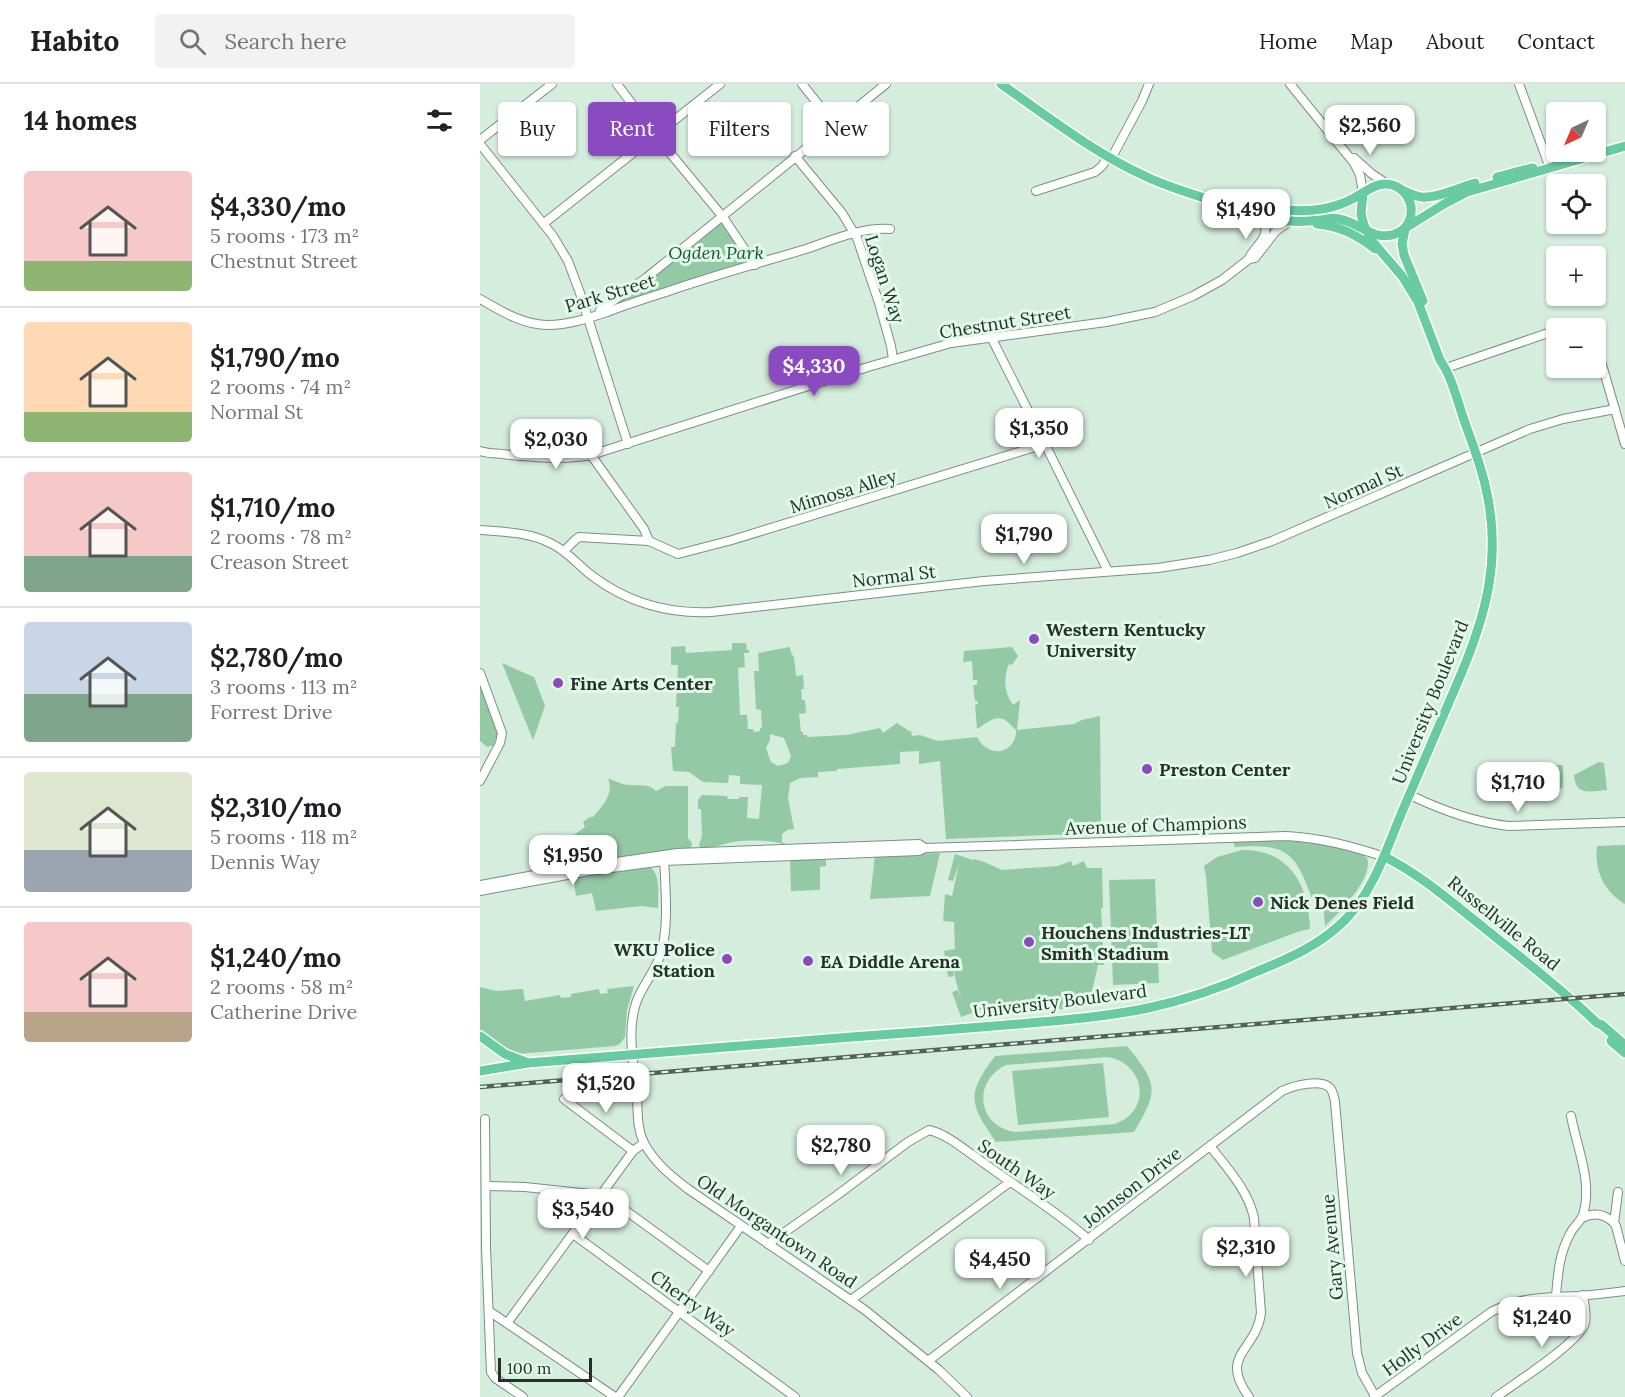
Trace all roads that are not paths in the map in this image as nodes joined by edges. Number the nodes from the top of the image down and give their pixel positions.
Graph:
1 (552, 84) edge
2 (617, 84) edge
3 (720, 84) edge
4 (802, 84) edge
5 (886, 84) edge
6 (1001, 84) edge
7 (1149, 84) edge
8 (1290, 84) edge
9 (1519, 84) edge
10 (630, 102) edge
11 (816, 102) edge
12 (864, 102) edge
13 (676, 120) edge
14 (480, 140) edge
15 (480, 144) edge
16 (1340, 145) junction
17 (1625, 146) edge
18 (803, 150) edge
19 (630, 156) edge
20 (673, 156) edge
21 (795, 156) junction
22 (1110, 158) junction
23 (1550, 168) junction
24 (1387, 184) junction
25 (1402, 190) junction
26 (1036, 191) dead end
27 (1363, 193) junction
28 (1209, 199) junction
29 (1259, 216) junction
30 (723, 217) junction
31 (1295, 222) junction
32 (543, 224) junction
33 (1406, 228) junction
34 (890, 230) dead end
35 (1366, 230) junction
36 (855, 234) junction
37 (1386, 258) junction
38 (1249, 259) junction
39 (755, 266) junction
40 (480, 299) edge
41 (588, 318) junction
42 (1546, 334) edge
43 (991, 337) junction
44 (893, 359) junction
45 (1446, 368) junction
46 (1606, 378) edge
47 (1615, 409) junction
48 (627, 444) junction
49 (1046, 444) junction
50 (1625, 444) edge
51 (480, 451) edge
52 (1476, 452) junction
53 (591, 455) junction
54 (480, 530) edge
55 (649, 541) junction
56 (564, 551) junction
57 (1108, 571) junction
58 (480, 673) edge
59 (483, 684) edge
60 (480, 780) edge
61 (1410, 795) junction
62 (1625, 822) edge
63 (1385, 856) junction
64 (664, 858) junction
65 (480, 885) edge
66 (480, 891) edge
67 (1597, 1023) junction
68 (480, 1036) edge
69 (1625, 1045) edge
70 (1625, 1053) edge
71 (632, 1055) junction
72 (528, 1063) junction
73 (480, 1071) edge
74 (1332, 1092) joint
75 (564, 1098) dead end
76 (1571, 1116) dead end
77 (484, 1119) dead end
78 (644, 1143) junction
79 (1210, 1146) junction
80 (633, 1151) junction
81 (1010, 1182) junction
82 (486, 1186) junction
83 (1618, 1192) dead end
84 (600, 1195) junction
85 (1582, 1218) junction
86 (1614, 1223) junction
87 (741, 1226) junction
88 (573, 1234) junction
89 (1089, 1240) junction
90 (768, 1244) junction
91 (483, 1247) edge
92 (1625, 1261) edge
93 (709, 1272) junction
94 (1625, 1290) edge
95 (1583, 1295) junction
96 (1556, 1296) junction
97 (851, 1300) junction
98 (489, 1311) junction
99 (680, 1312) junction
100 (508, 1323) junction
101 (928, 1361) junction
102 (1375, 1396) edge
103 (523, 1397) edge
104 (617, 1397) edge
105 (795, 1397) edge
106 (967, 1397) edge
107 (1249, 1397) edge
108 (1496, 1397) edge

1 - 14 street
2 - 10 street
3 - 13 street
4 - 11 street
5 - 12 street
6 - 22 main road
7 - 22 street
8 - 16 street
9 - 23 street
15 - 32 street
16 - 24 street
16 - 27 street
17 - 23 main road
18 - 21 street
19 - 32 street
20 - 30 street
21 - 30 street
21 - 36 street, Logan Way
22 - 26 street
22 - 28 main road
23 - 25 main road
23 - 33 main road
24 - 25 main road
24 - 27 main road
25 - 33 main road
27 - 28 main road
27 - 35 main road
28 - 29 main road
29 - 31 main road
29 - 38 street, Chestnut Street
30 - 39 street
30 - 41 street
31 - 35 main road
31 - 37 main road
31 - 38 street, Chestnut Street
32 - 41 street
33 - 35 main road
33 - 45 main road, University Boulevard
34 - 36 street, Park Street
35 - 37 main road, University Boulevard
36 - 39 street, Park Street
36 - 44 street, Logan Way
37 - 45 main road, University Boulevard
38 - 43 street, Chestnut Street
39 - 41 street, Park Street
40 - 41 street, Park Street
41 - 48 street
42 - 45 street
43 - 44 street, Chestnut Street
43 - 49 street
44 - 48 street, Chestnut Street
45 - 52 main road, University Boulevard
46 - 47 street
47 - 50 street
47 - 52 street, Normal St
48 - 53 street, Chestnut Street
49 - 55 street, Mimosa Alley
49 - 57 street
51 - 53 street, Chestnut Street
52 - 57 street, Normal St
52 - 61 main road, University Boulevard
53 - 55 street
54 - 56 street, Normal St
55 - 56 street, Mimosa Alley
56 - 57 street, Normal St
58 - 59 street
59 - 60 street
61 - 62 street
61 - 63 main road, University Boulevard
63 - 64 street, Avenue of Champions
63 - 67 main road, Russellville Road
63 - 71 main road, University Boulevard
64 - 65 street
64 - 66 street
64 - 71 street, Old Morgantown Road
67 - 69 main road, Russellville Road
67 - 70 main road, Russellville Road
68 - 72 main road
71 - 72 main road, University Boulevard
71 - 78 street, Old Morgantown Road
72 - 73 main road, University Boulevard
74 - 79 street, Johnson Drive
74 - 102 street, Gary Avenue
75 - 80 street
76 - 85 street
77 - 82 street
78 - 80 street
78 - 87 street, Old Morgantown Road
79 - 89 street, Johnson Drive
79 - 107 street
80 - 84 street
81 - 89 street, South Way
81 - 90 street, South Way
81 - 97 street
82 - 84 street
82 - 91 street
83 - 86 street
84 - 88 street
84 - 93 street
85 - 86 street
85 - 96 street
86 - 92 street
87 - 90 street, Old Morgantown Road
87 - 93 street
88 - 99 street, Cherry Way
88 - 100 street
89 - 101 street, Johnson Drive
90 - 97 street, Old Morgantown Road
91 - 98 street
93 - 99 street
94 - 95 street, Holly Drive
95 - 96 street, Holly Drive
95 - 108 street
96 - 102 street, Holly Drive
97 - 101 street, Old Morgantown Road
98 - 100 street
98 - 103 street
99 - 104 street
99 - 105 street, Cherry Way
100 - 104 street
101 - 106 street, Old Morgantown Road

